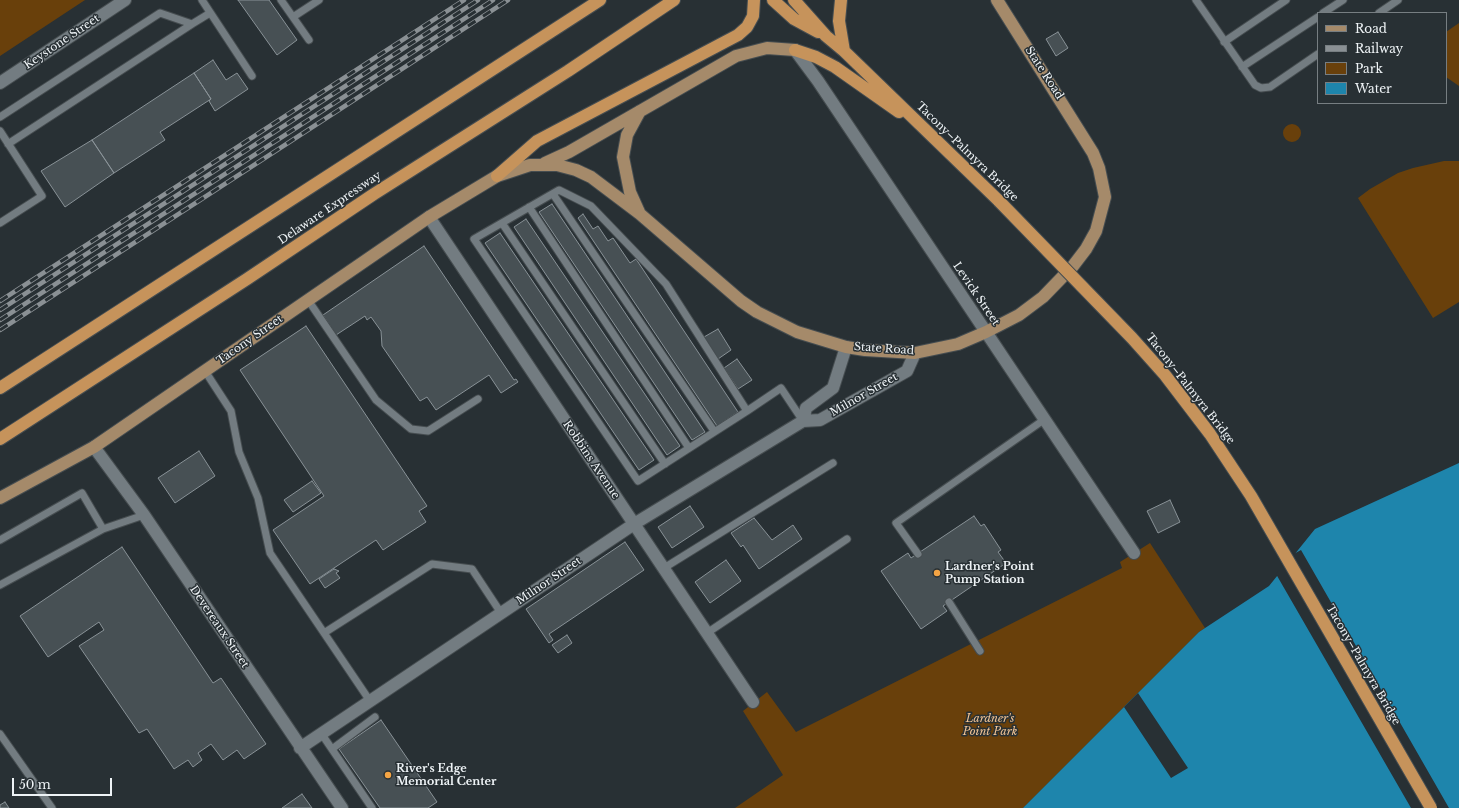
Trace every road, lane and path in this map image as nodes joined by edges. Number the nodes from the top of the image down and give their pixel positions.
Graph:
1 (125, 0) edge
2 (202, 0) edge
3 (281, 0) edge
4 (319, 0) edge
5 (600, 0) edge
6 (674, 0) edge
7 (754, 0) edge
8 (773, 0) edge
9 (794, 0) edge
10 (841, 0) edge
11 (997, 0) edge
12 (1196, 0) edge
13 (1286, 0) edge
14 (1343, 0) edge
15 (1398, 0) edge
16 (1325, 12) edge
17 (1380, 12) edge
18 (210, 13) junction
19 (293, 17) junction
20 (1317, 18) edge
21 (192, 24) junction
22 (826, 36) junction
23 (309, 40) dead end
24 (1224, 42) junction
25 (795, 50) junction
26 (844, 51) junction
27 (1317, 55) edge
28 (1242, 67) junction
29 (252, 76) dead end
30 (0, 83) edge
31 (640, 110) junction
32 (0, 117) edge
33 (928, 131) junction
34 (0, 132) edge
35 (8, 144) junction
36 (544, 164) junction
37 (497, 176) junction
38 (553, 194) junction
39 (529, 207) junction
40 (640, 214) junction
41 (429, 217) junction
42 (0, 223) edge
43 (502, 223) junction
44 (308, 300) junction
45 (986, 332) junction
46 (846, 346) junction
47 (915, 353) junction
48 (205, 371) junction
49 (0, 388) edge
50 (478, 399) dead end
51 (747, 411) junction
52 (1045, 419) junction
53 (803, 421) junction
54 (714, 432) junction
55 (0, 438) edge
56 (94, 447) junction
57 (689, 448) junction
58 (833, 463) dead end
59 (665, 464) junction
60 (0, 498) edge
61 (144, 515) junction
62 (634, 524) junction
63 (103, 529) junction
64 (847, 539) dead end
65 (0, 540) edge
66 (1134, 553) dead end
67 (918, 554) dead end
68 (664, 568) junction
69 (0, 585) edge
70 (949, 602) dead end
71 (501, 613) junction
72 (324, 633) junction
73 (707, 633) junction
74 (980, 651) dead end
75 (370, 701) junction
76 (753, 702) dead end
77 (375, 717) dead end
78 (321, 733) junction
79 (0, 734) edge
80 (300, 748) junction
81 (332, 748) junction
82 (52, 808) edge
83 (342, 808) edge
84 (372, 808) edge
85 (1431, 808) edge

1 - 30 street, Keystone Street
2 - 18 lane
3 - 19 lane
4 - 19 lane
5 - 49 highway
6 - 55 highway, Delaware Expressway
7 - 37 highway
8 - 22 highway
9 - 22 highway
10 - 26 highway
11 - 45 main road, State Road
12 - 24 lane
13 - 24 lane
14 - 16 lane
15 - 17 lane
18 - 21 lane
18 - 29 lane
19 - 23 lane
20 - 28 lane
21 - 32 lane
21 - 35 lane
22 - 26 highway, Tacony–Palmyra Bridge
24 - 28 lane
25 - 31 main road
25 - 33 highway
25 - 45 street, Levick Street
26 - 33 highway, Tacony–Palmyra Bridge
27 - 28 lane
31 - 36 main road
31 - 40 main road
33 - 85 highway, Tacony–Palmyra Bridge, bridge
34 - 35 lane
35 - 42 lane
36 - 37 main road, State Road
36 - 40 main road, State Road
37 - 41 main road, Tacony Street
38 - 39 lane
38 - 51 lane
38 - 54 lane
39 - 43 lane
39 - 57 lane
40 - 46 main road, State Road
41 - 44 main road, Tacony Street
41 - 62 street, Robbins Avenue
43 - 59 lane
43 - 59 lane
44 - 48 main road, Tacony Street
44 - 50 lane
45 - 47 main road, State Road
45 - 52 street, Levick Street
46 - 47 main road, State Road
46 - 53 street, Milnor Street
47 - 53 street, Milnor Street
48 - 56 main road, Tacony Street
48 - 72 lane
51 - 53 lane
51 - 54 lane
52 - 66 street, Levick Street
52 - 67 lane
53 - 62 street, Milnor Street
54 - 57 lane
56 - 60 main road, Tacony Street
56 - 61 street, Devereaux Street
57 - 59 lane
58 - 68 lane
61 - 63 lane
61 - 80 street, Devereaux Street
62 - 68 street, Robbins Avenue
62 - 71 street, Milnor Street
63 - 65 lane
63 - 69 lane
64 - 73 lane
68 - 73 street, Robbins Avenue
70 - 74 lane
71 - 72 lane
71 - 75 street, Milnor Street
72 - 75 lane
73 - 76 street, Robbins Avenue
75 - 78 street, Milnor Street
77 - 81 lane
78 - 80 street, Milnor Street
78 - 81 lane
79 - 82 lane
80 - 83 street, Devereaux Street
81 - 84 lane

